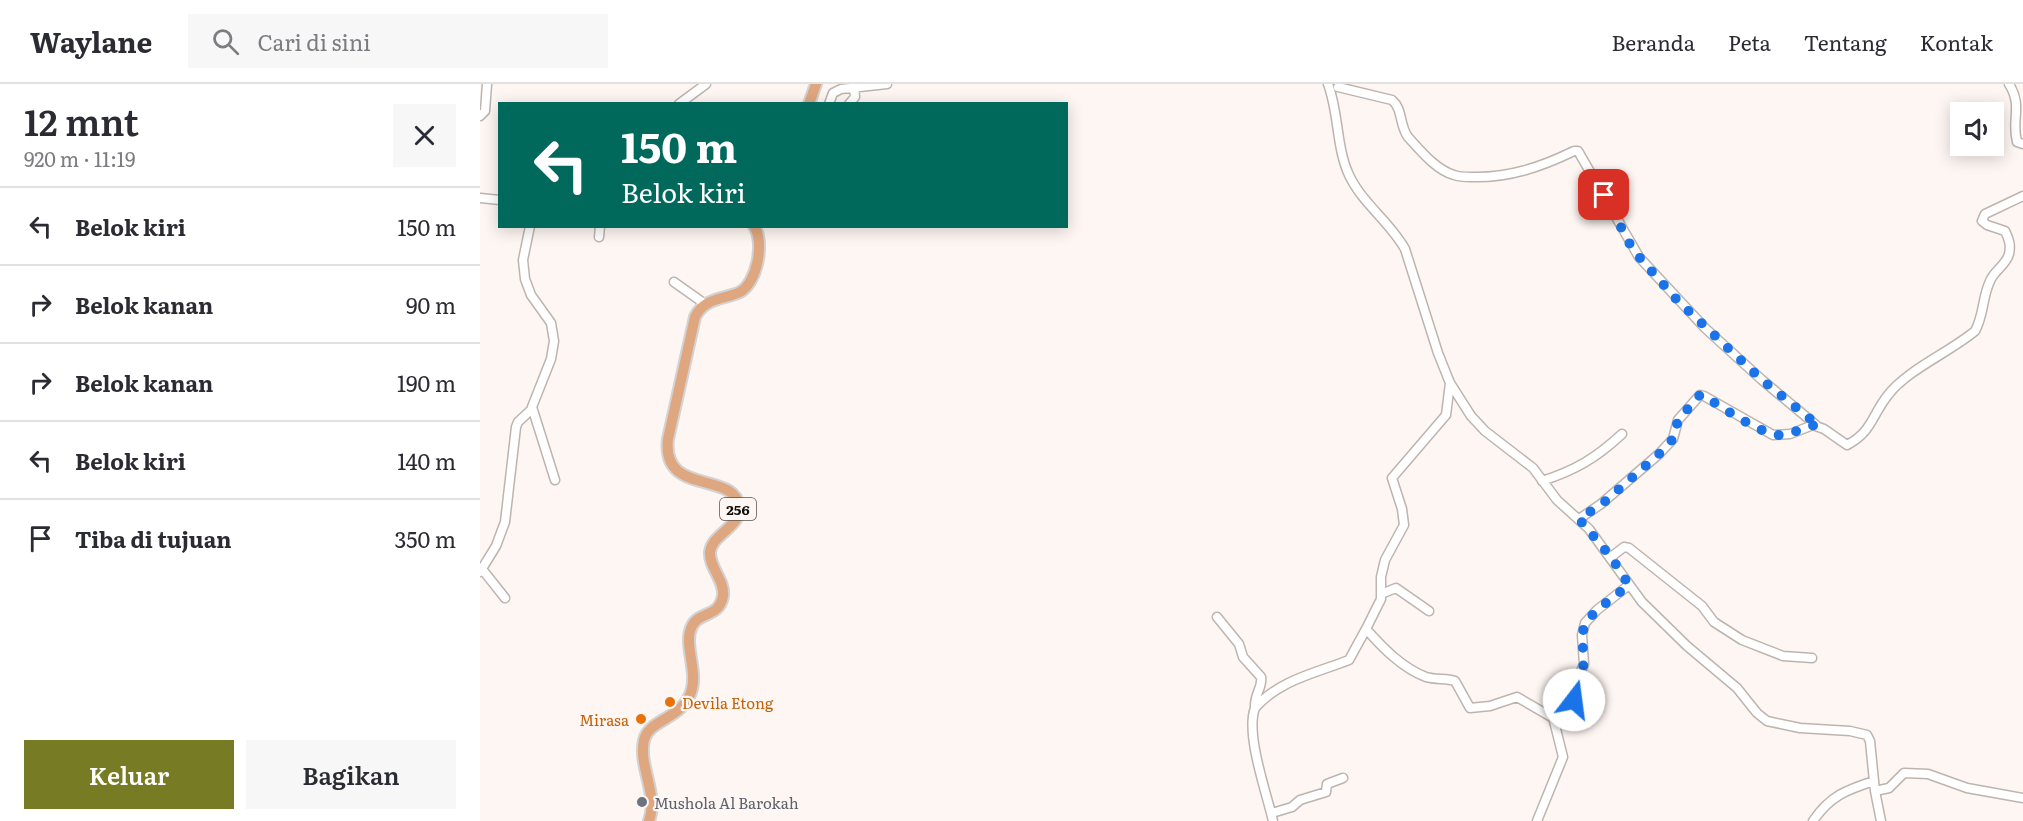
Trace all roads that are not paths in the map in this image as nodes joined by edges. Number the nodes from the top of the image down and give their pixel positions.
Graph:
1 (487, 84) edge
2 (706, 84) edge
3 (816, 84) edge
4 (887, 84) edge
5 (1328, 84) edge
6 (2009, 84) edge
7 (854, 87) junction
8 (1337, 88) edge
9 (682, 102) edge
10 (809, 102) edge
11 (830, 102) edge
12 (851, 102) edge
13 (480, 116) edge
14 (2023, 144) edge
15 (2023, 196) edge
16 (480, 198) edge
17 (498, 200) edge
18 (530, 228) edge
19 (600, 228) edge
20 (755, 228) edge
21 (599, 237) dead end
22 (674, 282) dead end
23 (705, 304) junction
24 (1450, 383) junction
25 (532, 408) junction
26 (1819, 426) junction
27 (1622, 434) dead end
28 (555, 480) dead end
29 (1542, 481) junction
30 (1579, 519) junction
31 (1611, 557) junction
32 (481, 570) edge
33 (1629, 585) junction
34 (1381, 594) junction
35 (505, 598) dead end
36 (1429, 611) dead end
37 (1217, 617) dead end
38 (1366, 628) junction
39 (1812, 658) dead end
40 (1255, 708) junction
41 (1555, 719) junction
42 (1343, 778) dead end
43 (1874, 781) junction
44 (1875, 792) junction
45 (2023, 798) edge
46 (1272, 817) edge
47 (649, 821) edge
48 (1537, 821) edge
49 (1813, 821) edge
50 (1881, 821) edge

1 - 13 street
2 - 9 street
3 - 10 main road
4 - 7 street
5 - 8 street
6 - 14 street
7 - 11 street
7 - 12 street
8 - 24 street
8 - 26 street
15 - 26 street
16 - 17 street
18 - 25 street
19 - 21 street
20 - 23 main road
22 - 23 street
23 - 47 main road, 256
24 - 29 street
24 - 34 street
25 - 28 street
25 - 32 street
26 - 30 street
27 - 29 street
29 - 30 street
30 - 31 street
31 - 33 street
31 - 39 street
32 - 35 street
33 - 41 street
33 - 43 street
34 - 36 street
34 - 38 street
37 - 40 street
38 - 40 street
38 - 41 street
40 - 46 street
41 - 48 street
42 - 46 street
43 - 44 street
43 - 49 street
44 - 45 street
44 - 50 street

